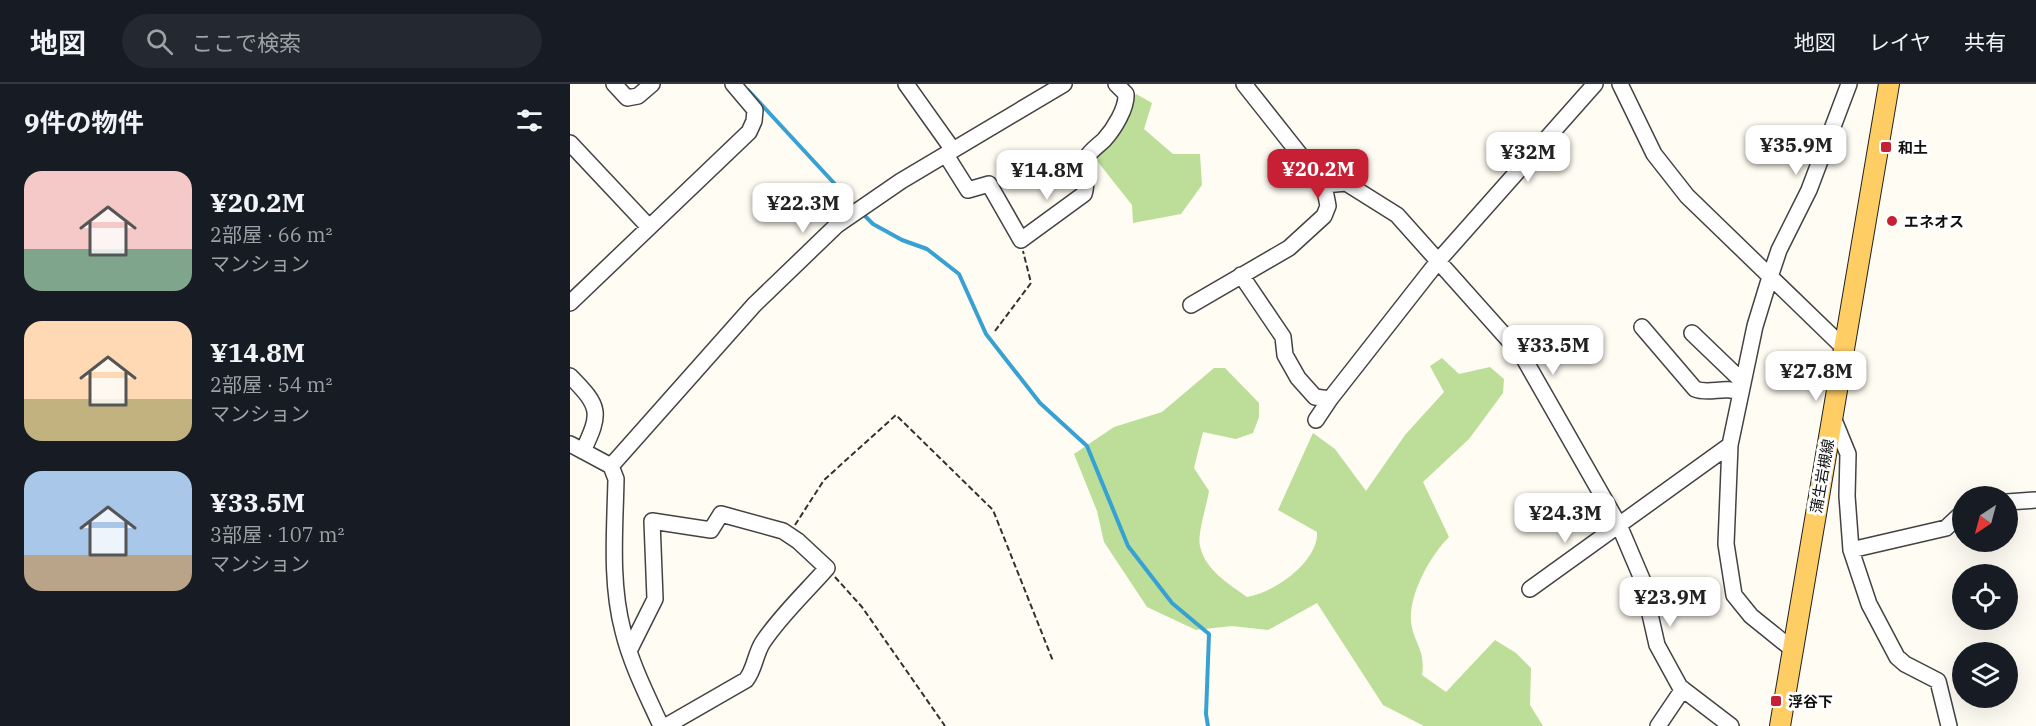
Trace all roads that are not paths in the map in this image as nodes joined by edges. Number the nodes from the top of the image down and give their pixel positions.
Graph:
1 (614, 84) edge
2 (652, 84) edge
3 (733, 84) edge
4 (906, 84) edge
5 (1064, 84) edge
6 (1116, 84) edge
7 (1244, 84) edge
8 (1595, 84) edge
9 (1620, 84) edge
10 (1849, 84) edge
11 (1888, 84) edge
12 (570, 143) edge
13 (949, 152) junction
14 (1324, 185) junction
15 (648, 226) junction
16 (1439, 260) junction
17 (1241, 274) junction
18 (1770, 277) junction
19 (570, 303) edge
20 (1191, 305) dead end
21 (1642, 327) dead end
22 (1692, 333) dead end
23 (1843, 347) junction
24 (570, 376) edge
25 (1742, 387) junction
26 (1330, 399) junction
27 (1832, 415) junction
28 (1316, 420) dead end
29 (1730, 445) junction
30 (574, 448) edge
31 (611, 466) junction
32 (2036, 500) edge
33 (2018, 501) edge
34 (1952, 522) edge
35 (1619, 525) junction
36 (1851, 550) junction
37 (1530, 589) dead end
38 (1792, 650) junction
39 (629, 651) junction
40 (1683, 689) junction
41 (661, 726) edge
42 (666, 726) edge
43 (1658, 726) edge
44 (1731, 726) edge
45 (1780, 726) edge
46 (1949, 726) edge

1 - 2 street
3 - 15 street
4 - 13 street
5 - 13 street
6 - 13 street
7 - 14 street
8 - 16 street
9 - 18 street
10 - 18 street
11 - 23 main road, 蒲生岩槻線
12 - 15 street
13 - 31 street
14 - 16 street
14 - 17 street
15 - 19 street
16 - 26 street
16 - 35 street
17 - 20 street
17 - 26 street
18 - 23 street
18 - 25 street
21 - 25 street
22 - 25 street
23 - 27 main road, 蒲生岩槻線
24 - 30 street
25 - 29 street
26 - 28 street
27 - 36 street
27 - 38 main road, 蒲生岩槻線
29 - 35 street
29 - 38 street
30 - 31 street
31 - 39 street
32 - 33 street
34 - 36 street
35 - 37 street
35 - 40 street
36 - 46 street
38 - 45 main road, 蒲生岩槻線
39 - 41 street
39 - 42 street
40 - 43 street
40 - 44 street

